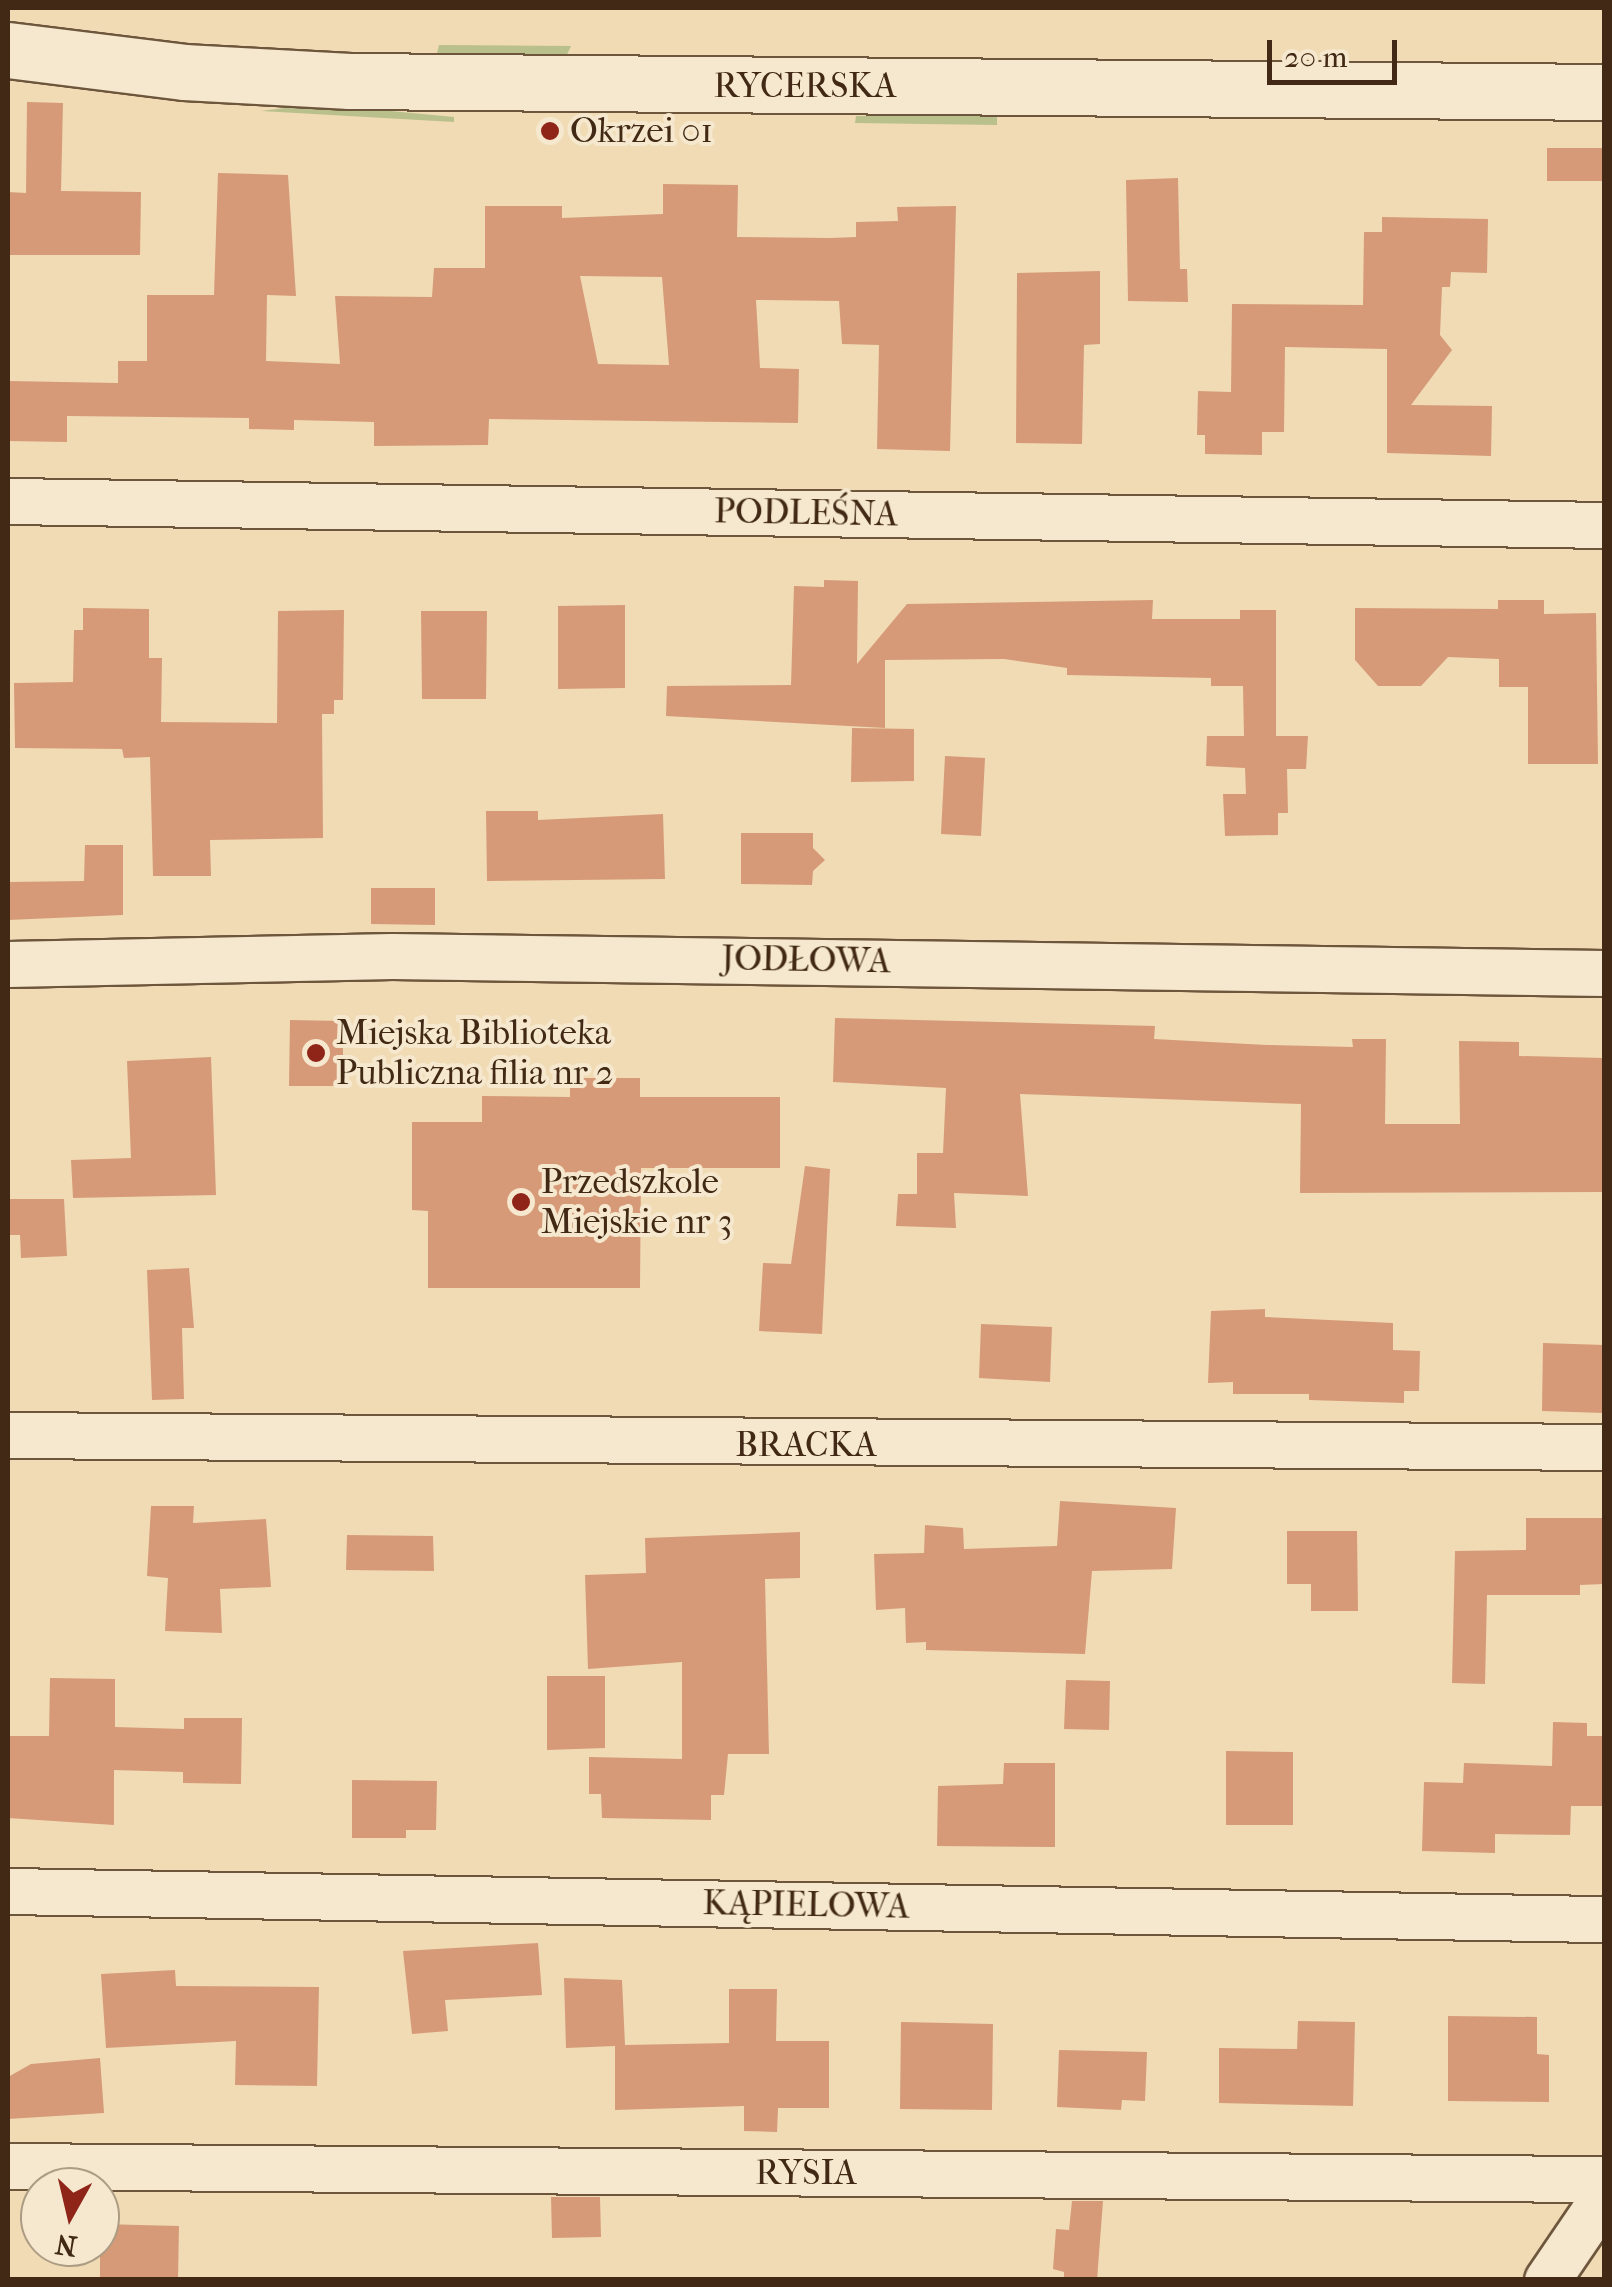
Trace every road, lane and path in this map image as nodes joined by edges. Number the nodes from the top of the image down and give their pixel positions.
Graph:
1 (8, 50) edge
2 (1604, 92) edge
3 (8, 501) edge
4 (1604, 525) edge
5 (8, 964) edge
6 (1604, 973) edge
7 (8, 1434) edge
8 (1604, 1448) edge
9 (8, 1891) edge
10 (1604, 1919) edge
11 (8, 2166) edge
12 (1603, 2201) edge
13 (1548, 2280) edge

1 - 2 street, RYCERSKA
3 - 4 street, PODLEŚNA
5 - 6 street, JODŁOWA
7 - 8 street, BRACKA
9 - 10 street, KĄPIELOWA
11 - 12 street, RYSIA
12 - 13 street

